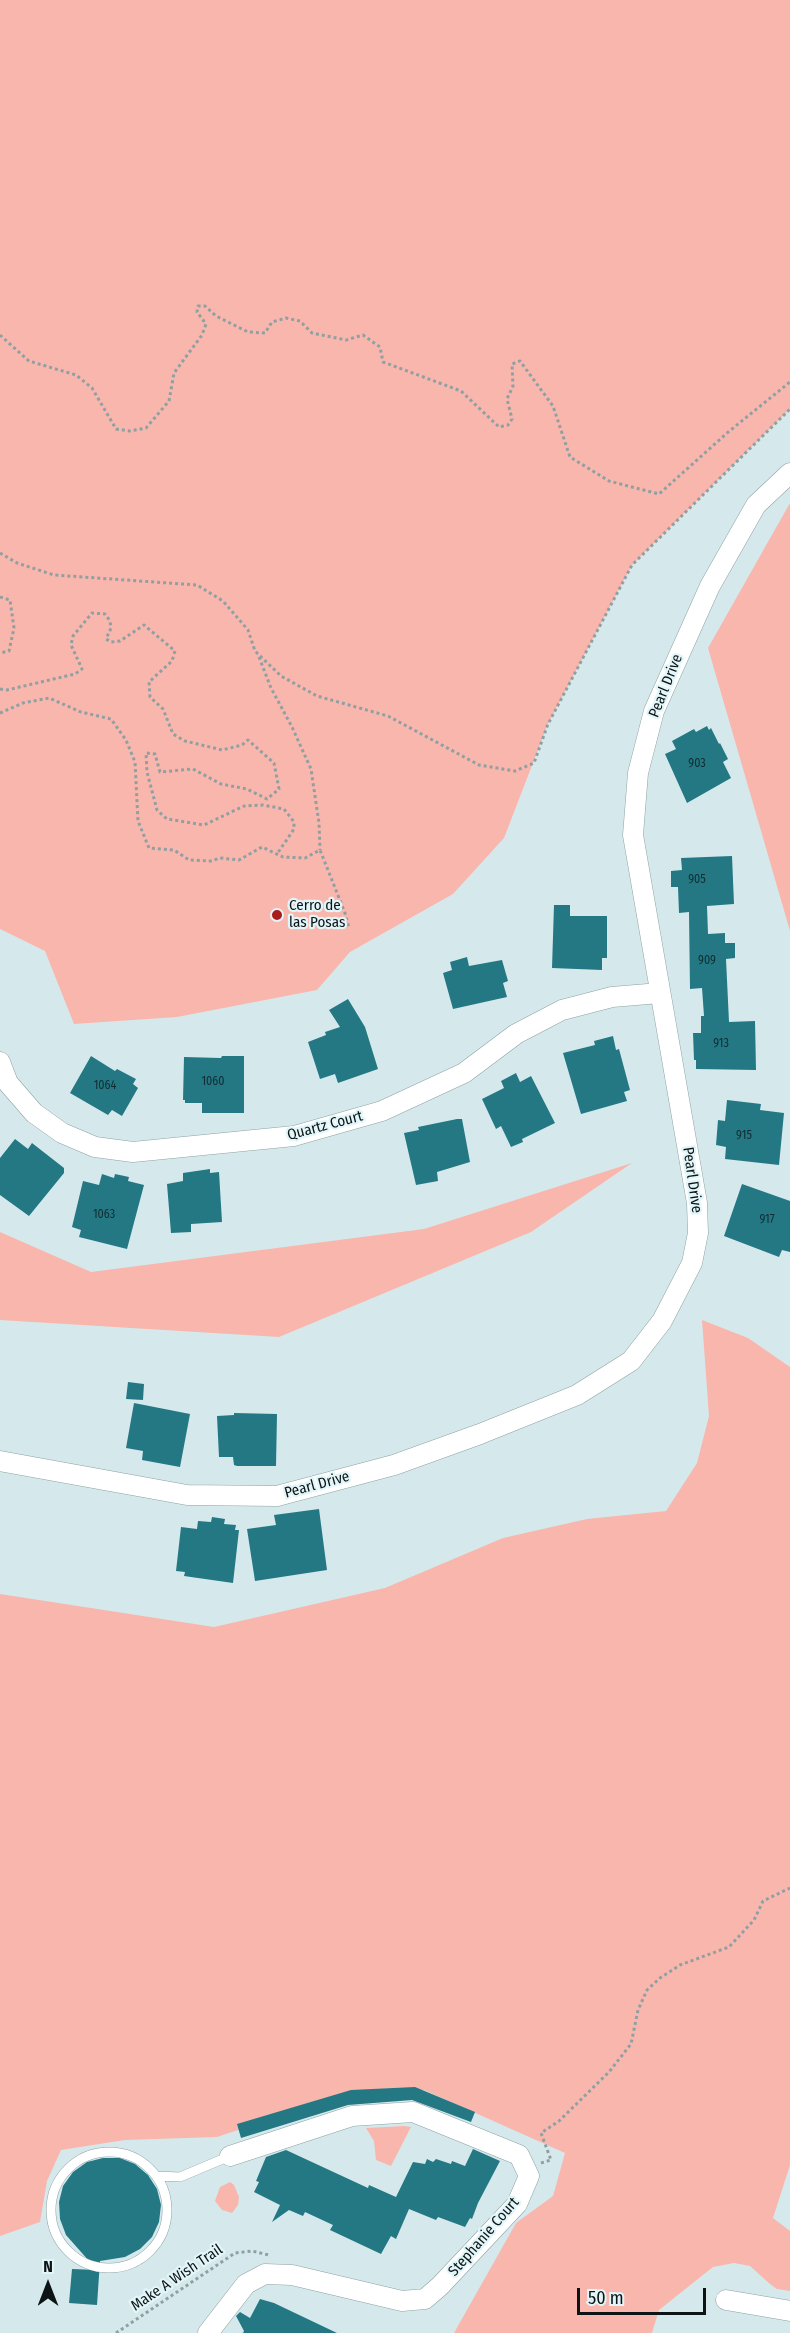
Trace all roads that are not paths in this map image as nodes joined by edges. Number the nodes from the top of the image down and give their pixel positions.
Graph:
1 (790, 473) edge
2 (660, 993) junction
3 (0, 1062) edge
4 (0, 1461) edge
5 (230, 2156) joint
6 (157, 2176) junction
7 (726, 2300) dead end
8 (790, 2311) edge
9 (208, 2333) edge

1 - 2 street, Pearl Drive
2 - 3 street, Quartz Court
2 - 4 street, Pearl Drive
5 - 6 lane
5 - 9 street, Stephanie Court
6 - 6 lane
7 - 8 street

